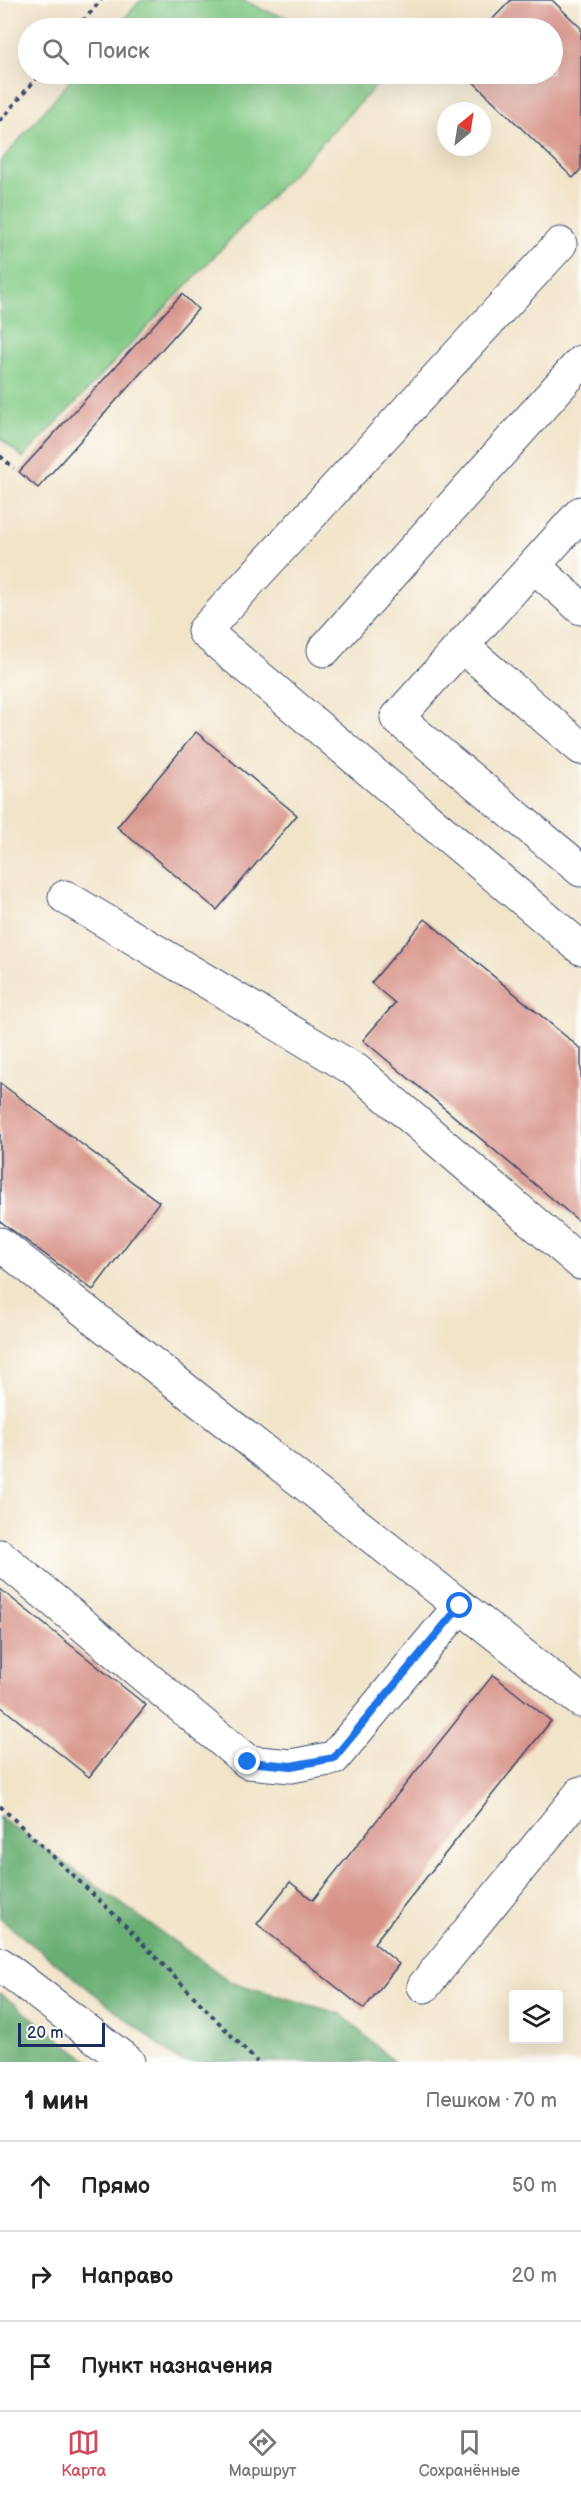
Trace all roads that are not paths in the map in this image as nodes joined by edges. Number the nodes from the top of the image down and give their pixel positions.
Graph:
1 (560, 244) dead end
2 (581, 362) edge
3 (581, 513) edge
4 (534, 566) junction
5 (581, 608) edge
6 (462, 646) junction
7 (324, 650) dead end
8 (581, 748) edge
9 (581, 870) edge
10 (65, 897) dead end
11 (581, 948) edge
12 (0, 1244) edge
13 (581, 1263) edge
14 (0, 1556) edge
15 (460, 1606) junction
16 (581, 1701) edge
17 (581, 1793) edge
18 (0, 1964) edge
19 (424, 1986) dead end
20 (128, 2062) edge

1 - 11 street
2 - 7 street
3 - 4 street
4 - 5 street
4 - 6 street
6 - 8 street
6 - 9 street
10 - 13 street
12 - 15 street
14 - 15 street
15 - 16 street
17 - 19 street
18 - 20 street

